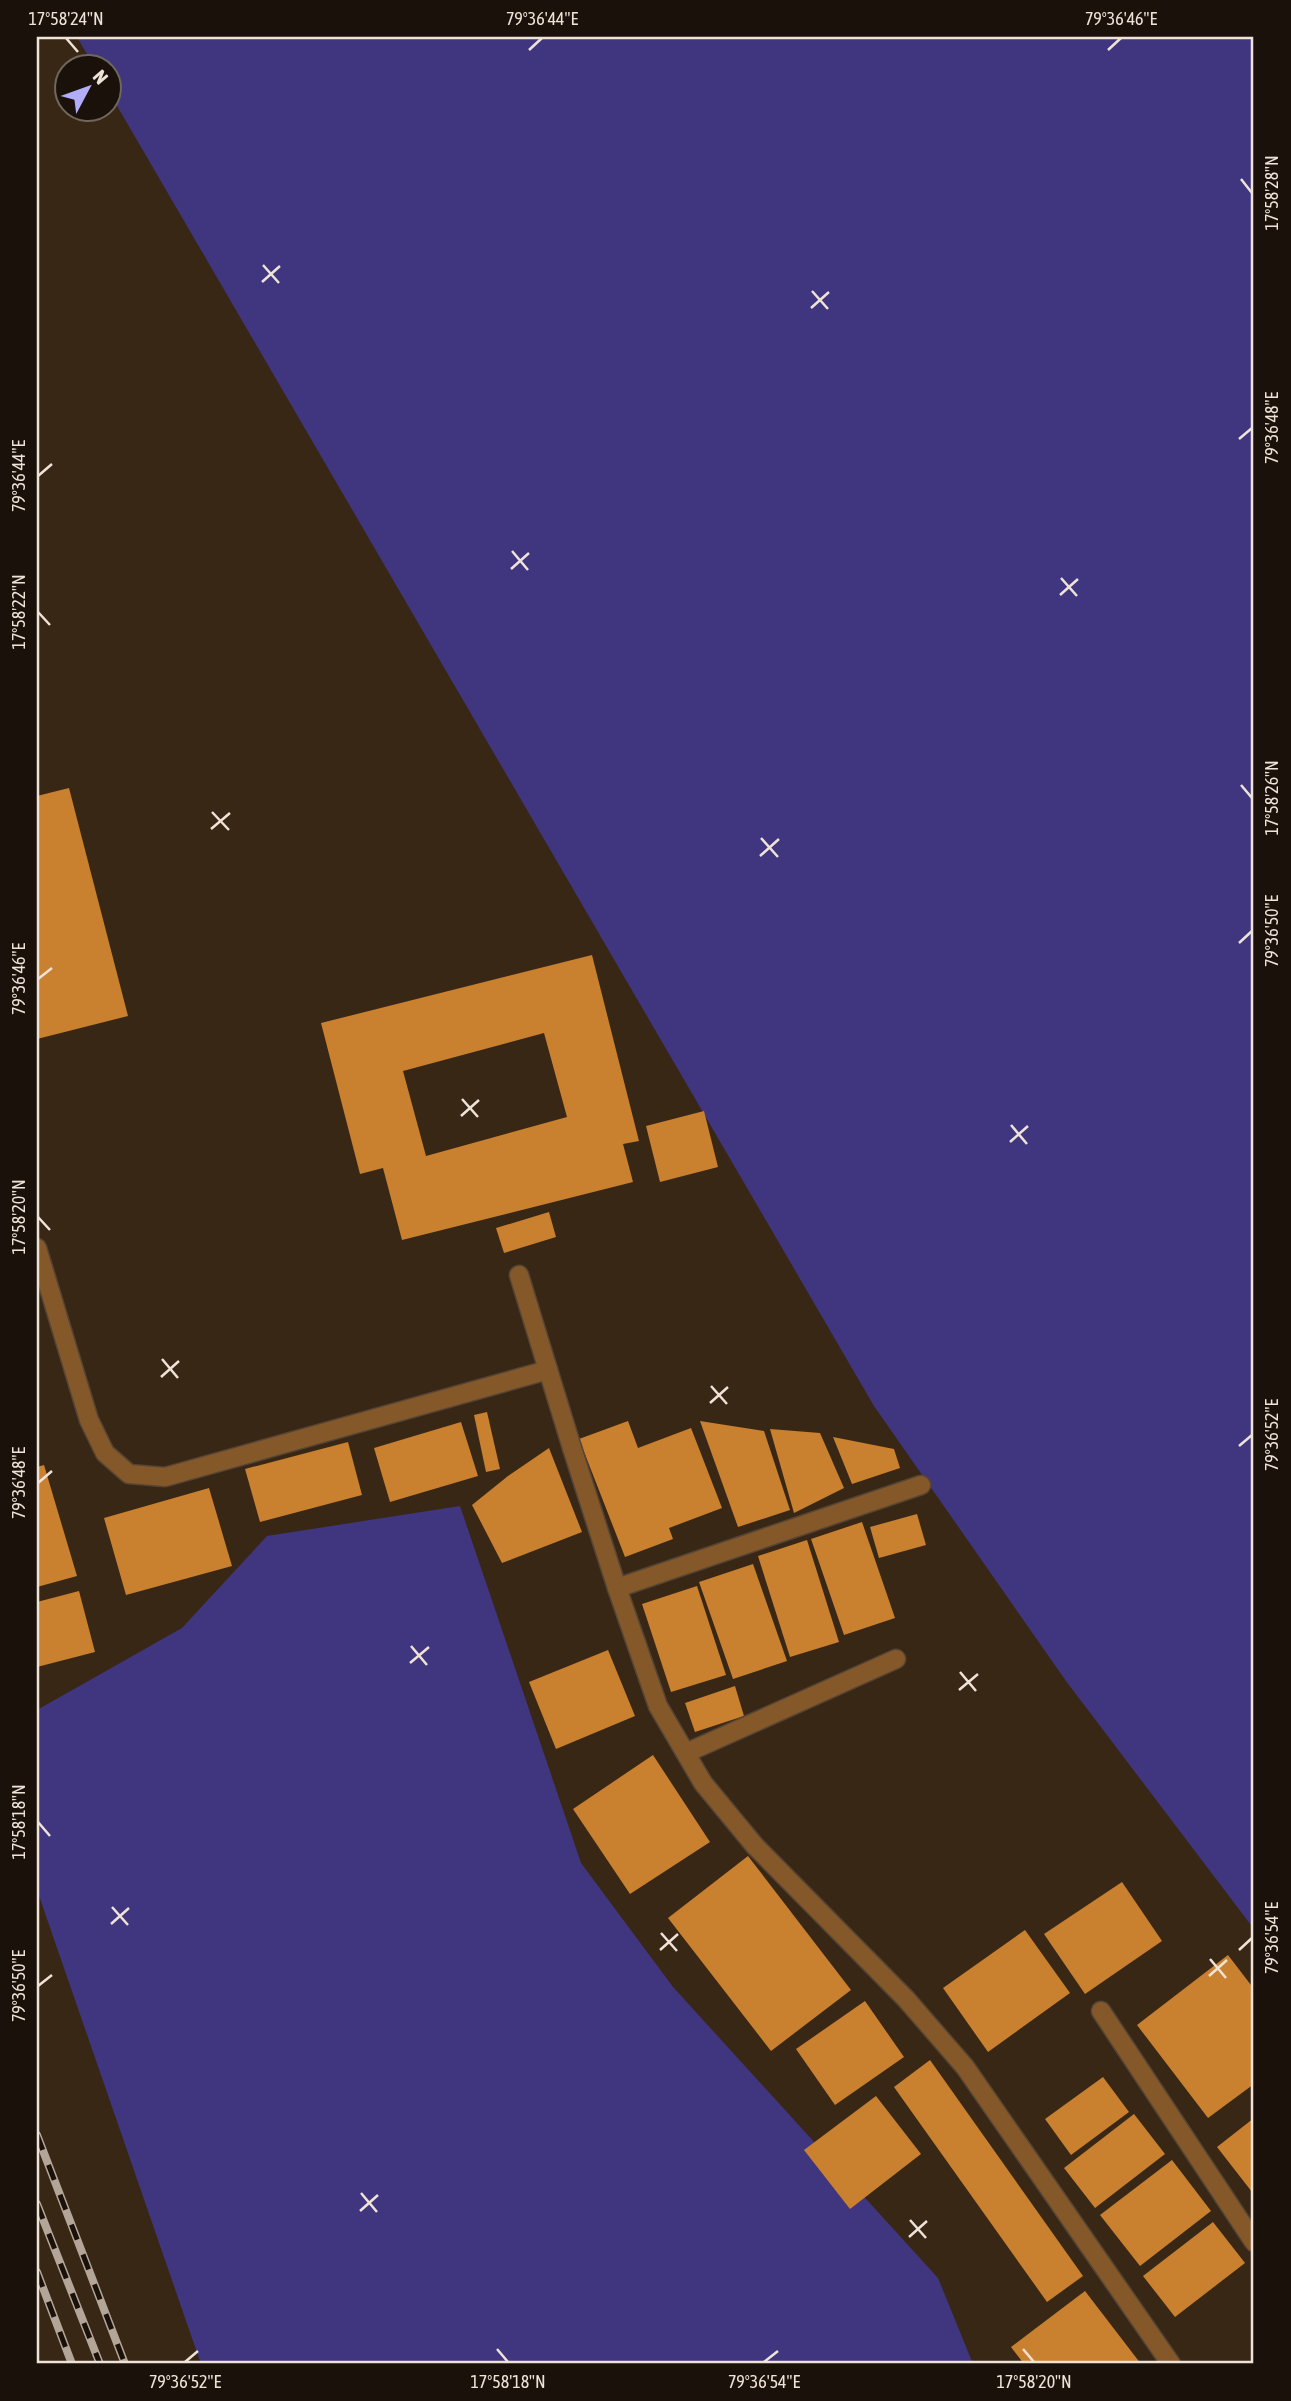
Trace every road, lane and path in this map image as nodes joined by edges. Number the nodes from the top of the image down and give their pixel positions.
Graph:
1 (37, 1248) edge
2 (519, 1275) dead end
3 (548, 1370) junction
4 (921, 1485) dead end
5 (617, 1588) junction
6 (896, 1659) dead end
7 (686, 1753) junction
8 (1101, 2011) dead end
9 (1254, 2242) edge
10 (1171, 2364) edge

1 - 3 street
2 - 3 street
3 - 5 street
4 - 5 street
5 - 7 street
6 - 7 street
7 - 10 street
8 - 9 street

